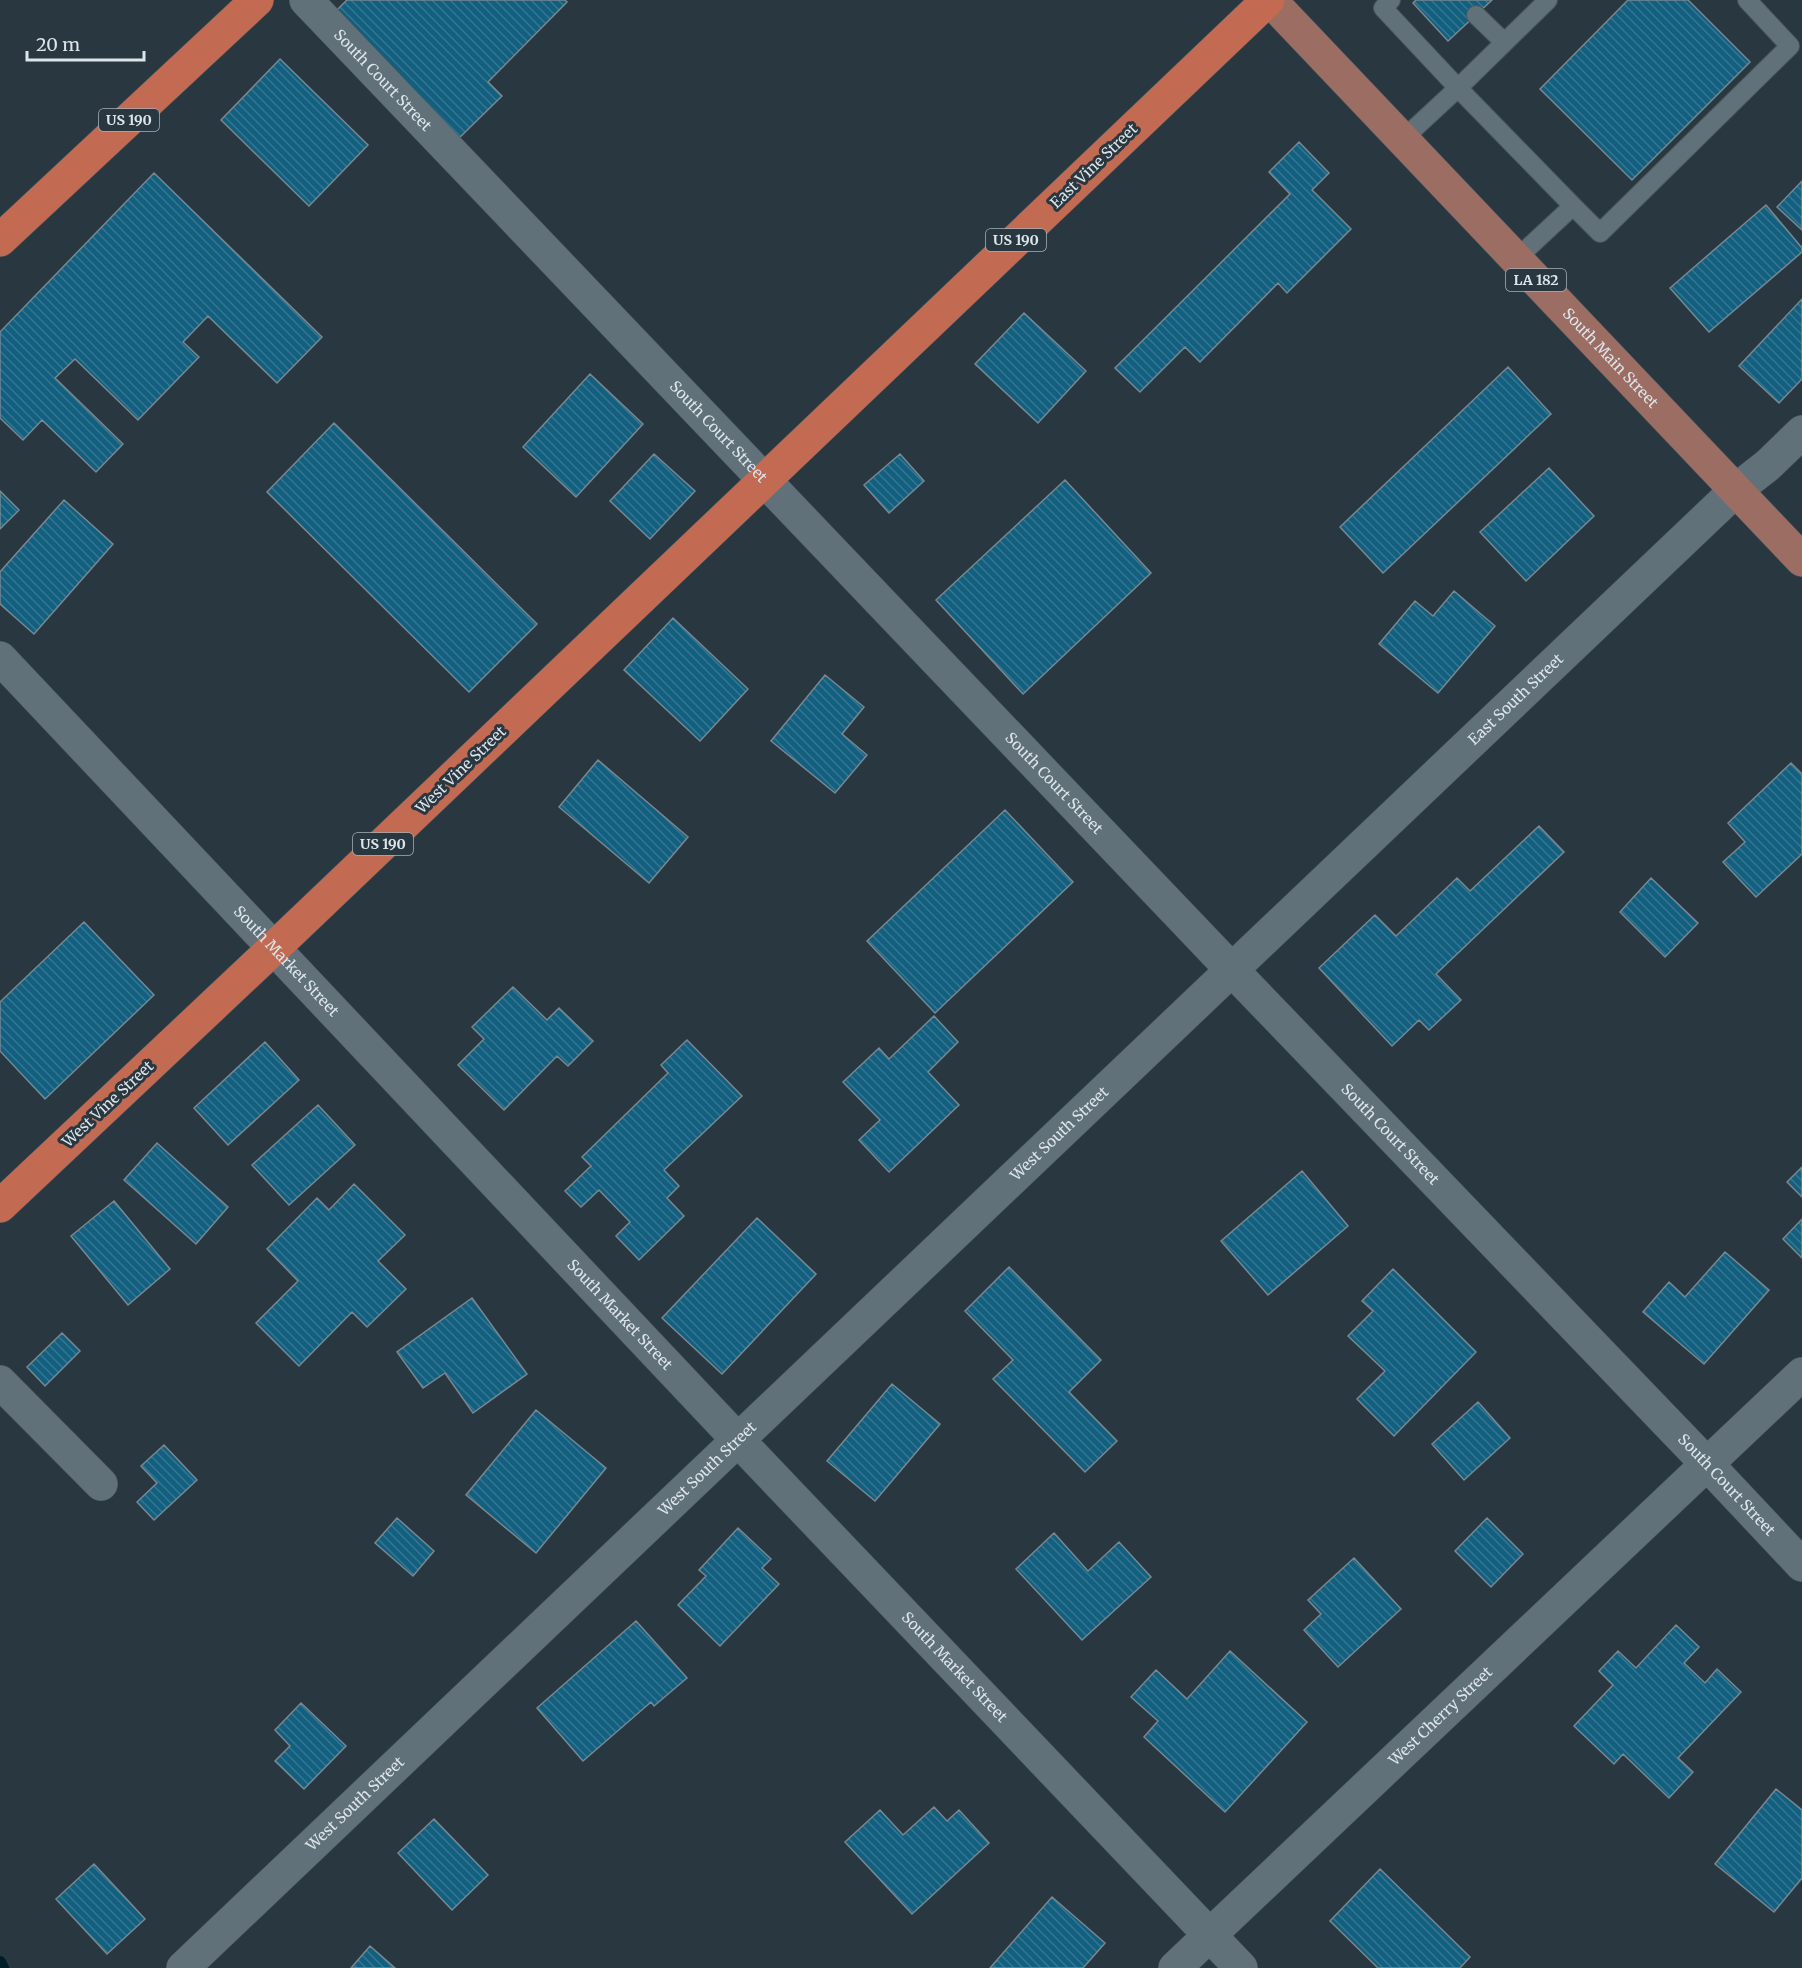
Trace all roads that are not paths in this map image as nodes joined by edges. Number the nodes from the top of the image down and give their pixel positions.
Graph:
1 (257, 0) edge
2 (306, 0) edge
3 (1269, 0) edge
4 (1391, 0) edge
5 (1747, 0) edge
6 (1542, 2) edge
7 (1476, 15) dead end
8 (1504, 42) junction
9 (1458, 88) junction
10 (1402, 139) junction
11 (1573, 206) junction
12 (0, 240) edge
13 (1516, 259) junction
14 (1802, 432) edge
15 (764, 481) junction
16 (1736, 490) junction
17 (1802, 560) edge
18 (0, 658) edge
19 (274, 948) junction
20 (1233, 971) junction
21 (0, 1206) edge
22 (1802, 1374) edge
23 (0, 1382) edge
24 (737, 1439) junction
25 (1707, 1464) junction
26 (100, 1484) dead end
27 (1802, 1565) edge
28 (1209, 1935) junction
29 (183, 1968) edge
30 (1175, 1968) edge
31 (1241, 1968) edge

1 - 12 highway, US 190
2 - 15 street, South Court Street
3 - 10 main road, South Main Street / LA 182
3 - 15 highway, East Vine Street / US 190
4 - 9 lane
5 - 11 lane
6 - 8 lane
7 - 8 lane
8 - 9 lane
9 - 10 lane
9 - 11 lane
10 - 13 main road, South Main Street / LA 182
11 - 13 lane
13 - 16 main road, South Main Street / LA 182
14 - 16 street, East South Street
15 - 19 highway, West Vine Street / US 190
15 - 20 street, South Court Street
16 - 17 main road, South Main Street / LA 182
16 - 20 street, East South Street
18 - 19 street, South Market Street
19 - 21 highway, West Vine Street / US 190
19 - 24 street, South Market Street
20 - 24 street, West South Street
20 - 25 street, South Court Street
22 - 25 street, West Cherry Street
23 - 26 street
24 - 28 street, South Market Street
24 - 29 street, West South Street
25 - 27 street, South Court Street
25 - 28 street, West Cherry Street
28 - 30 street, West Cherry Street
28 - 31 street, South Market Street

